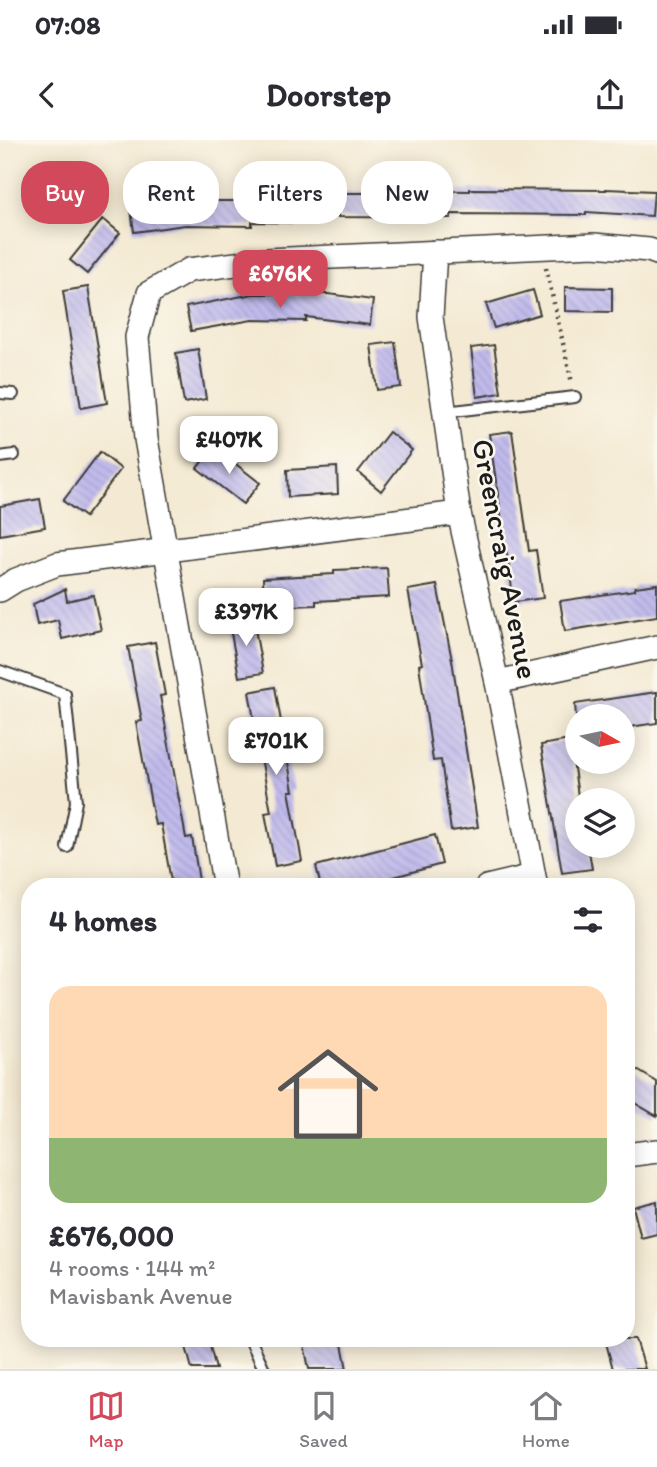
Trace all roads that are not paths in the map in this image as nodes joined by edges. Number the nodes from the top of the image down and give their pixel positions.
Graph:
1 (435, 252) junction
2 (657, 253) edge
3 (0, 393) edge
4 (13, 394) dead end
5 (575, 397) road end
6 (445, 412) junction
7 (14, 455) dead end
8 (0, 457) edge
9 (459, 513) junction
10 (164, 552) junction
11 (0, 590) edge
12 (657, 647) edge
13 (0, 671) edge
14 (497, 682) junction
15 (67, 847) dead end
16 (223, 878) edge
17 (533, 878) edge
18 (657, 1151) edge
19 (635, 1154) edge
20 (254, 1347) edge
21 (264, 1369) edge

1 - 2 street
1 - 6 street, Greencraig Avenue
1 - 10 street
3 - 4 lane
5 - 6 lane
6 - 9 street, Greencraig Avenue
7 - 8 lane
9 - 10 street
9 - 14 street, Greencraig Avenue
10 - 11 street
10 - 16 street
12 - 14 street
13 - 15 lane
14 - 17 street, Greencraig Avenue
18 - 19 street
20 - 21 lane

